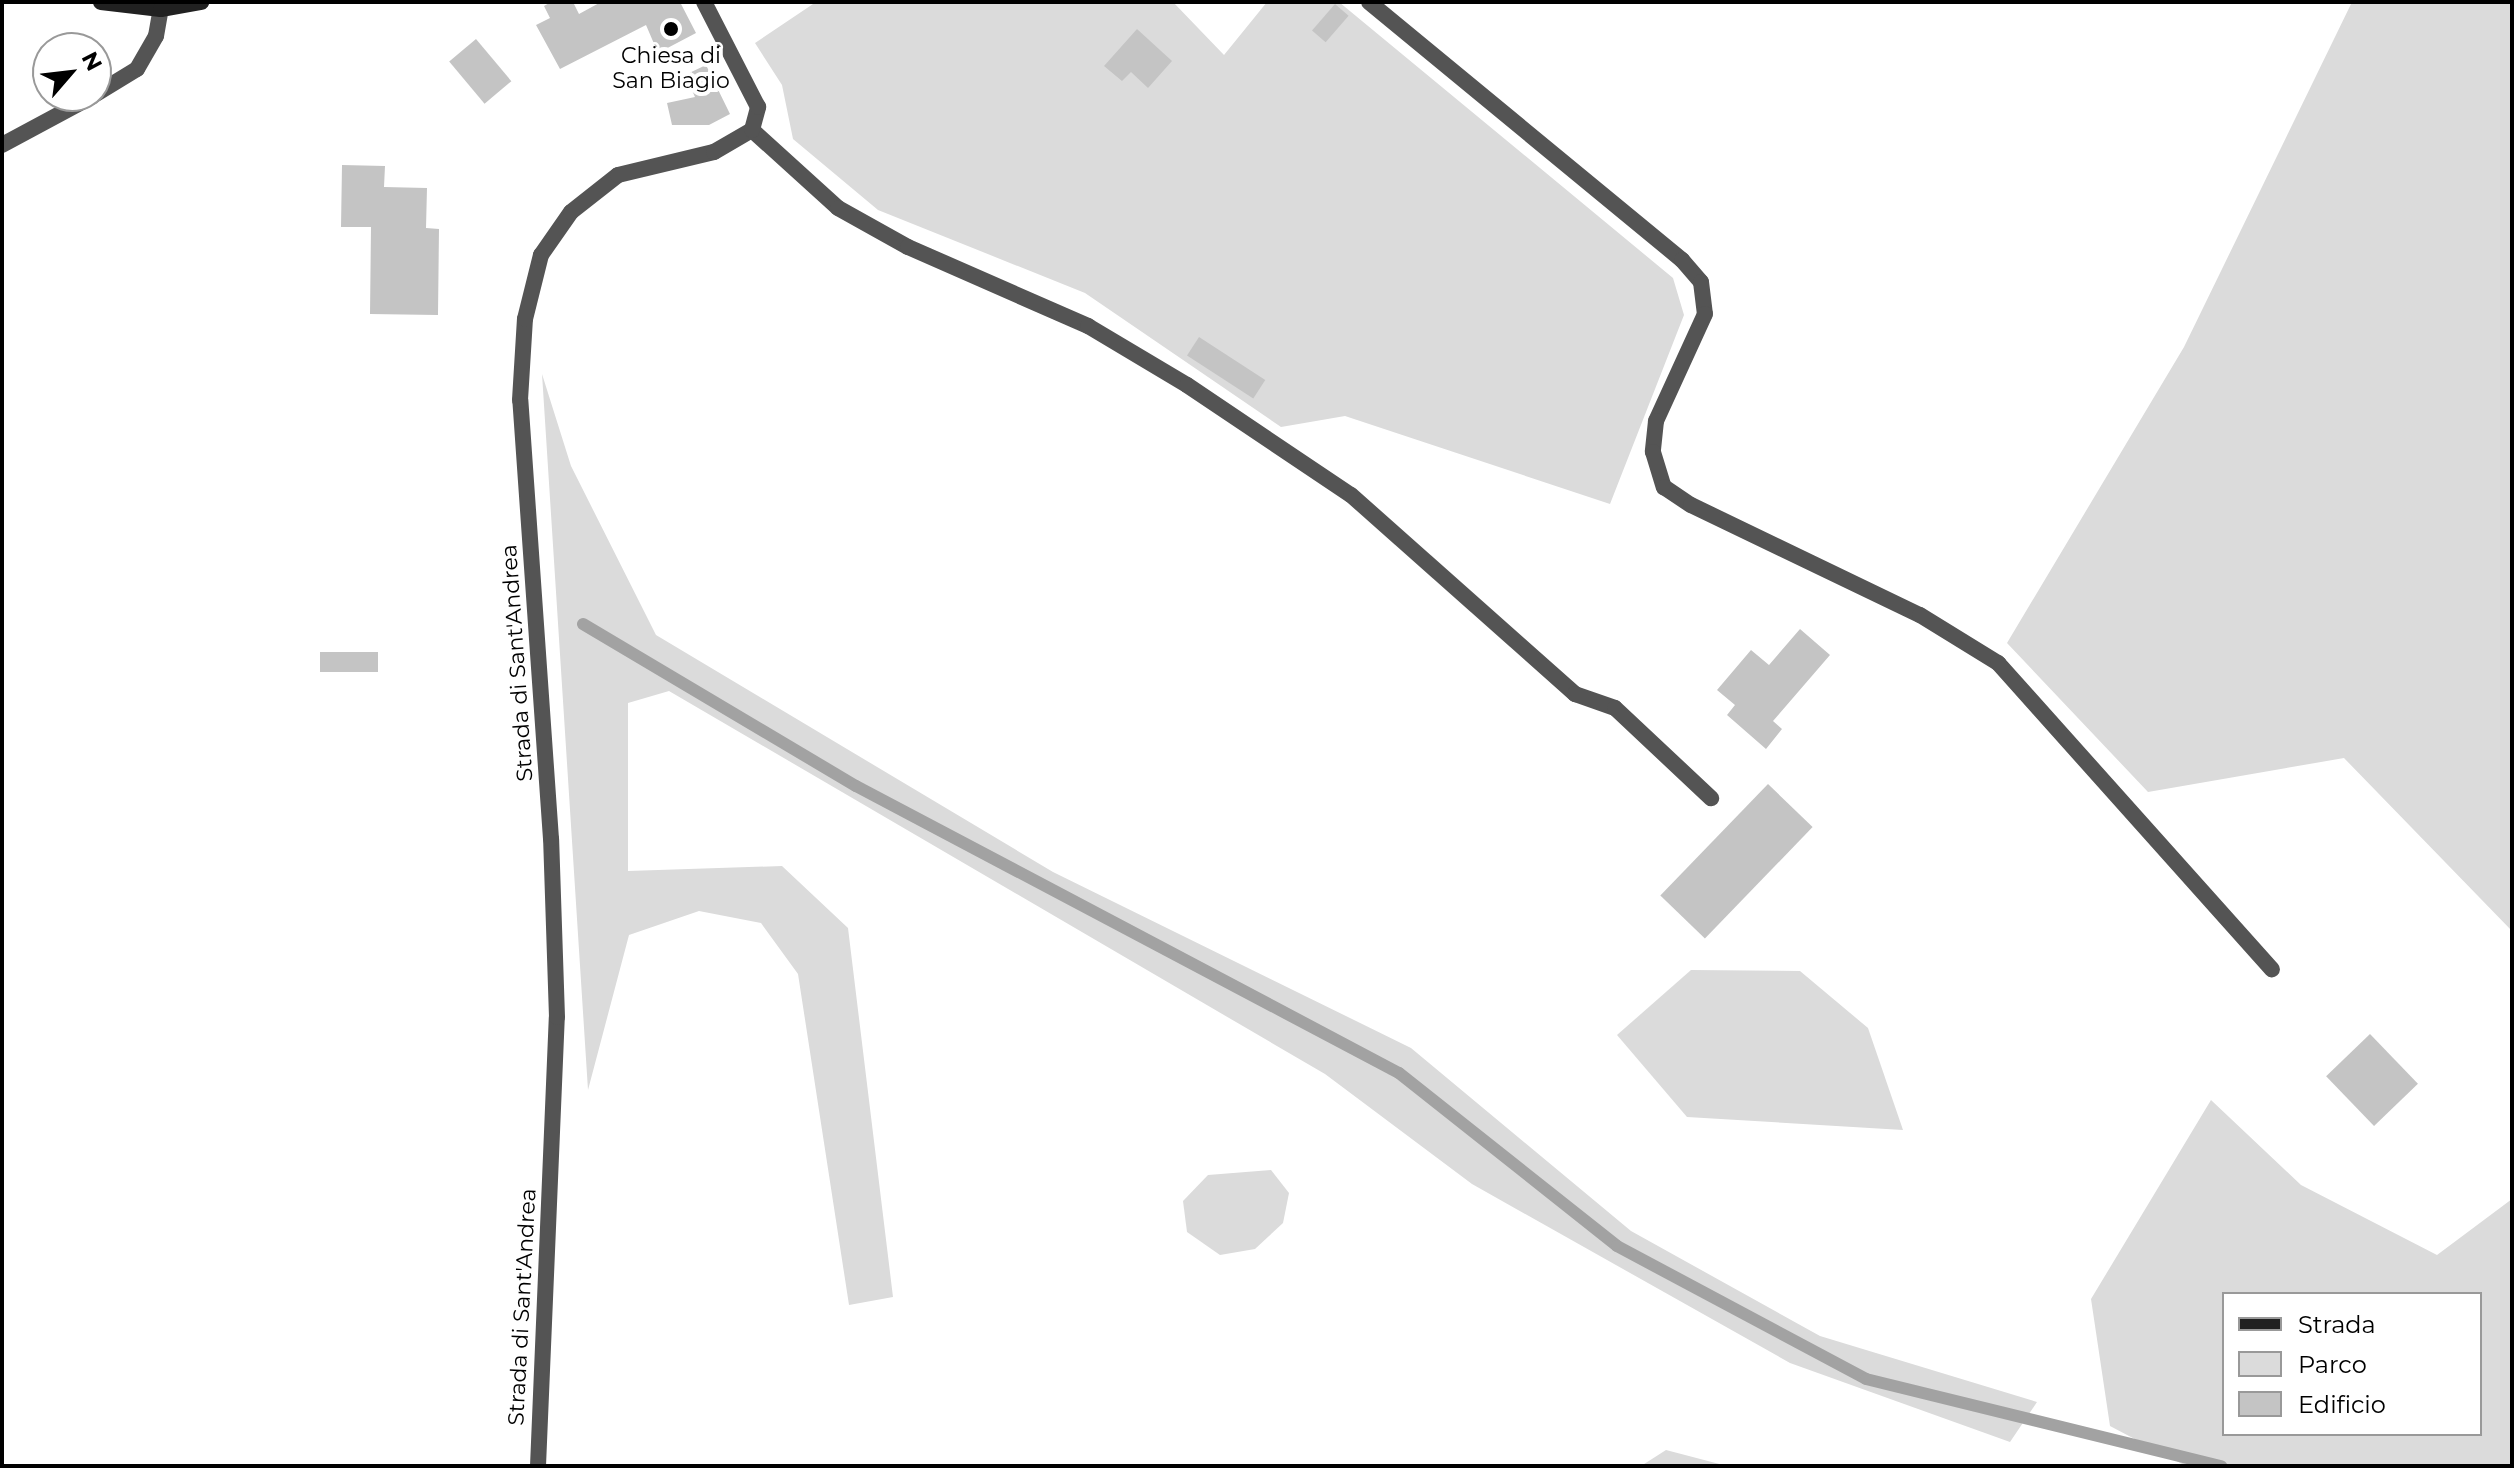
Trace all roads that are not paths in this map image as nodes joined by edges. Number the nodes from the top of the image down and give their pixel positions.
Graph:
1 (101, 2) edge
2 (201, 2) edge
3 (704, 2) edge
4 (1369, 2) edge
5 (161, 9) junction
6 (112, 84) edge
7 (63, 112) edge
8 (752, 130) junction
9 (2, 145) edge
10 (1711, 798) dead end
11 (2272, 969) dead end
12 (538, 1466) edge

1 - 5 street
2 - 5 street
3 - 8 street
4 - 11 street
5 - 6 street
7 - 9 street
8 - 10 street
8 - 12 street, Strada di Sant'Andrea

